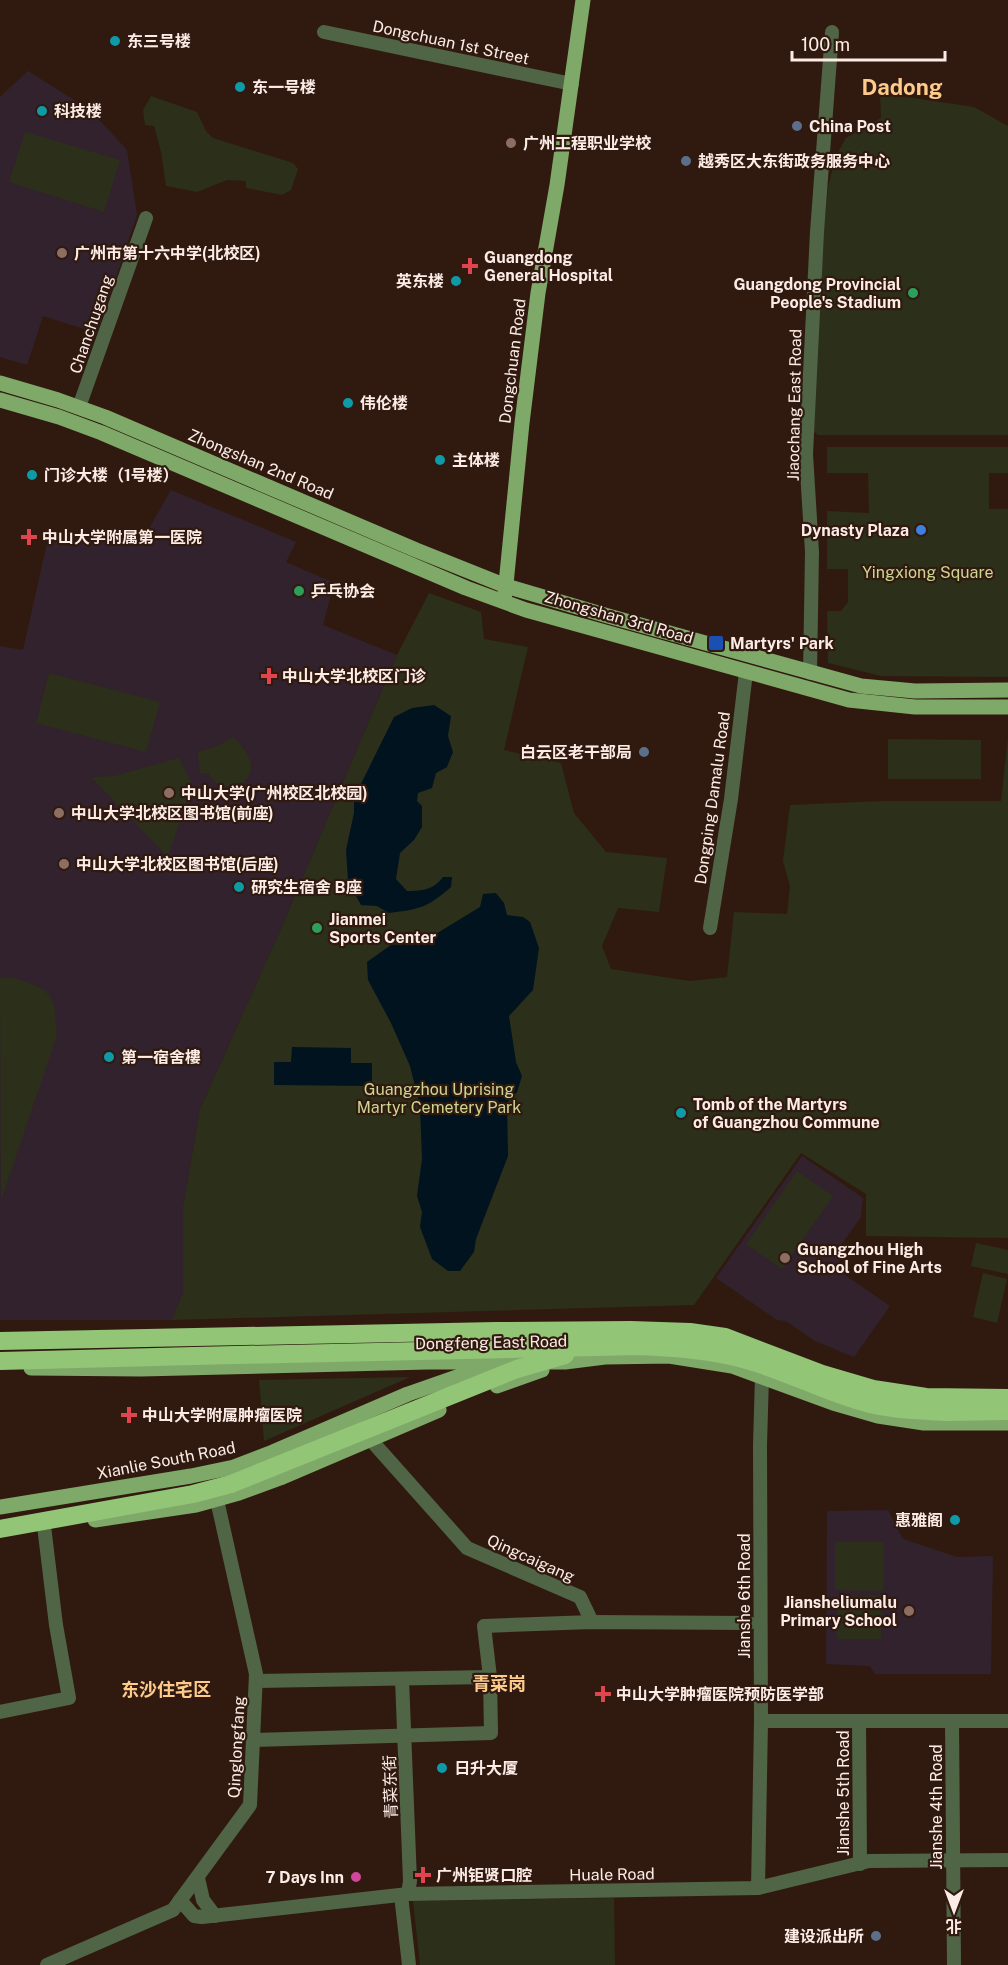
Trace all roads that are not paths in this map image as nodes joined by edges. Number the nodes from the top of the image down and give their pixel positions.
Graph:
1 (583, 0) edge
2 (324, 32) dead end
3 (832, 32) dead end
4 (572, 84) junction
5 (146, 218) dead end
6 (0, 383) edge
7 (0, 400) edge
8 (79, 407) junction
9 (118, 423) junction
10 (113, 438) junction
11 (506, 586) junction
12 (504, 602) junction
13 (746, 672) junction
14 (810, 673) junction
15 (1008, 690) edge
16 (1008, 707) edge
17 (710, 928) dead end
18 (496, 1331) junction
19 (609, 1331) junction
20 (0, 1341) edge
21 (739, 1341) junction
22 (592, 1347) junction
23 (0, 1361) edge
24 (502, 1361) junction
25 (565, 1362) junction
26 (0, 1367) edge
27 (762, 1376) junction
28 (1008, 1387) edge
29 (1008, 1398) edge
30 (397, 1399) junction
31 (1008, 1411) edge
32 (409, 1422) junction
33 (1008, 1423) edge
34 (370, 1439) junction
35 (218, 1500) junction
36 (0, 1509) edge
37 (44, 1526) junction
38 (0, 1530) edge
39 (592, 1622) junction
40 (749, 1623) dead end
41 (490, 1677) junction
42 (402, 1678) junction
43 (256, 1681) junction
44 (0, 1712) edge
45 (760, 1720) junction
46 (952, 1721) junction
47 (1008, 1721) edge
48 (859, 1722) junction
49 (404, 1736) junction
50 (253, 1740) junction
51 (1008, 1860) edge
52 (952, 1861) junction
53 (860, 1864) junction
54 (198, 1878) junction
55 (758, 1888) junction
56 (404, 1894) junction
57 (180, 1900) junction
58 (215, 1916) junction
59 (47, 1965) edge
60 (409, 1965) edge
61 (954, 1965) edge

1 - 4 main road, Dongchuan Road
2 - 4 street, Dongchuan 1st Street
3 - 14 street, Jiaochang East Road
4 - 11 main road, Dongchuan Road
5 - 8 street, Chanchugang
6 - 8 main road, Zhongshan 2nd Road
7 - 10 main road, Zhongshan 2nd Road
8 - 9 main road, Zhongshan 2nd Road
9 - 10 street
9 - 11 main road, Zhongshan 2nd Road
10 - 12 main road, Zhongshan 2nd Road
11 - 12 main road, Dongchuan Road
11 - 14 main road, Zhongshan 3rd Road
12 - 13 main road, Zhongshan 3rd Road
13 - 16 main road, Zhongshan 3rd Road
13 - 17 street, Dongping Damalu Road
14 - 15 main road, Zhongshan 3rd Road
18 - 19 highway, Dongfeng East Road
18 - 20 highway, Dongfeng East Road
18 - 28 highway, Dongfeng East Road
19 - 21 highway, Dongfeng East Road
19 - 24 main road, Xianlie South Road
21 - 27 street
21 - 29 highway, Dongfeng East Road
22 - 23 highway, bridge
22 - 31 highway, bridge
22 - 38 highway, bridge
24 - 25 main road, Dongfeng East Road
24 - 26 main road, Dongfeng East Road
24 - 30 main road, Xianlie South Road
25 - 27 main road, Dongfeng East Road
25 - 32 main road
27 - 33 main road, Dongfeng East Road
27 - 45 street, Jianshe 6th Road
30 - 32 main road
30 - 36 main road, Xianlie South Road
32 - 34 main road
34 - 35 main road
34 - 39 street, Qingcaigang
35 - 37 main road
35 - 43 street, Qinglongfang
37 - 38 main road
37 - 44 street
39 - 40 street
39 - 41 street
41 - 42 street
41 - 49 street
42 - 43 street
42 - 49 street, 青菜东街
43 - 50 street, Qinglongfang
45 - 48 street
45 - 55 street, Jianshe 6th Road
46 - 47 street
46 - 48 street
46 - 52 street, Jianshe 4th Road
48 - 53 street, Jianshe 5th Road
49 - 50 street
49 - 56 street, 青菜东街
50 - 54 street, Qinglongfang
51 - 52 street, Huale Road
52 - 53 street, Huale Road
52 - 61 street, Jianshe 4th Road
53 - 55 street, Huale Road
54 - 57 street, Qinglongfang
54 - 58 street
55 - 56 street, Huale Road
56 - 58 street, Huale Road
56 - 60 street, 青菜东街
57 - 58 street, Huale Road
57 - 59 street, Qinglongfang

